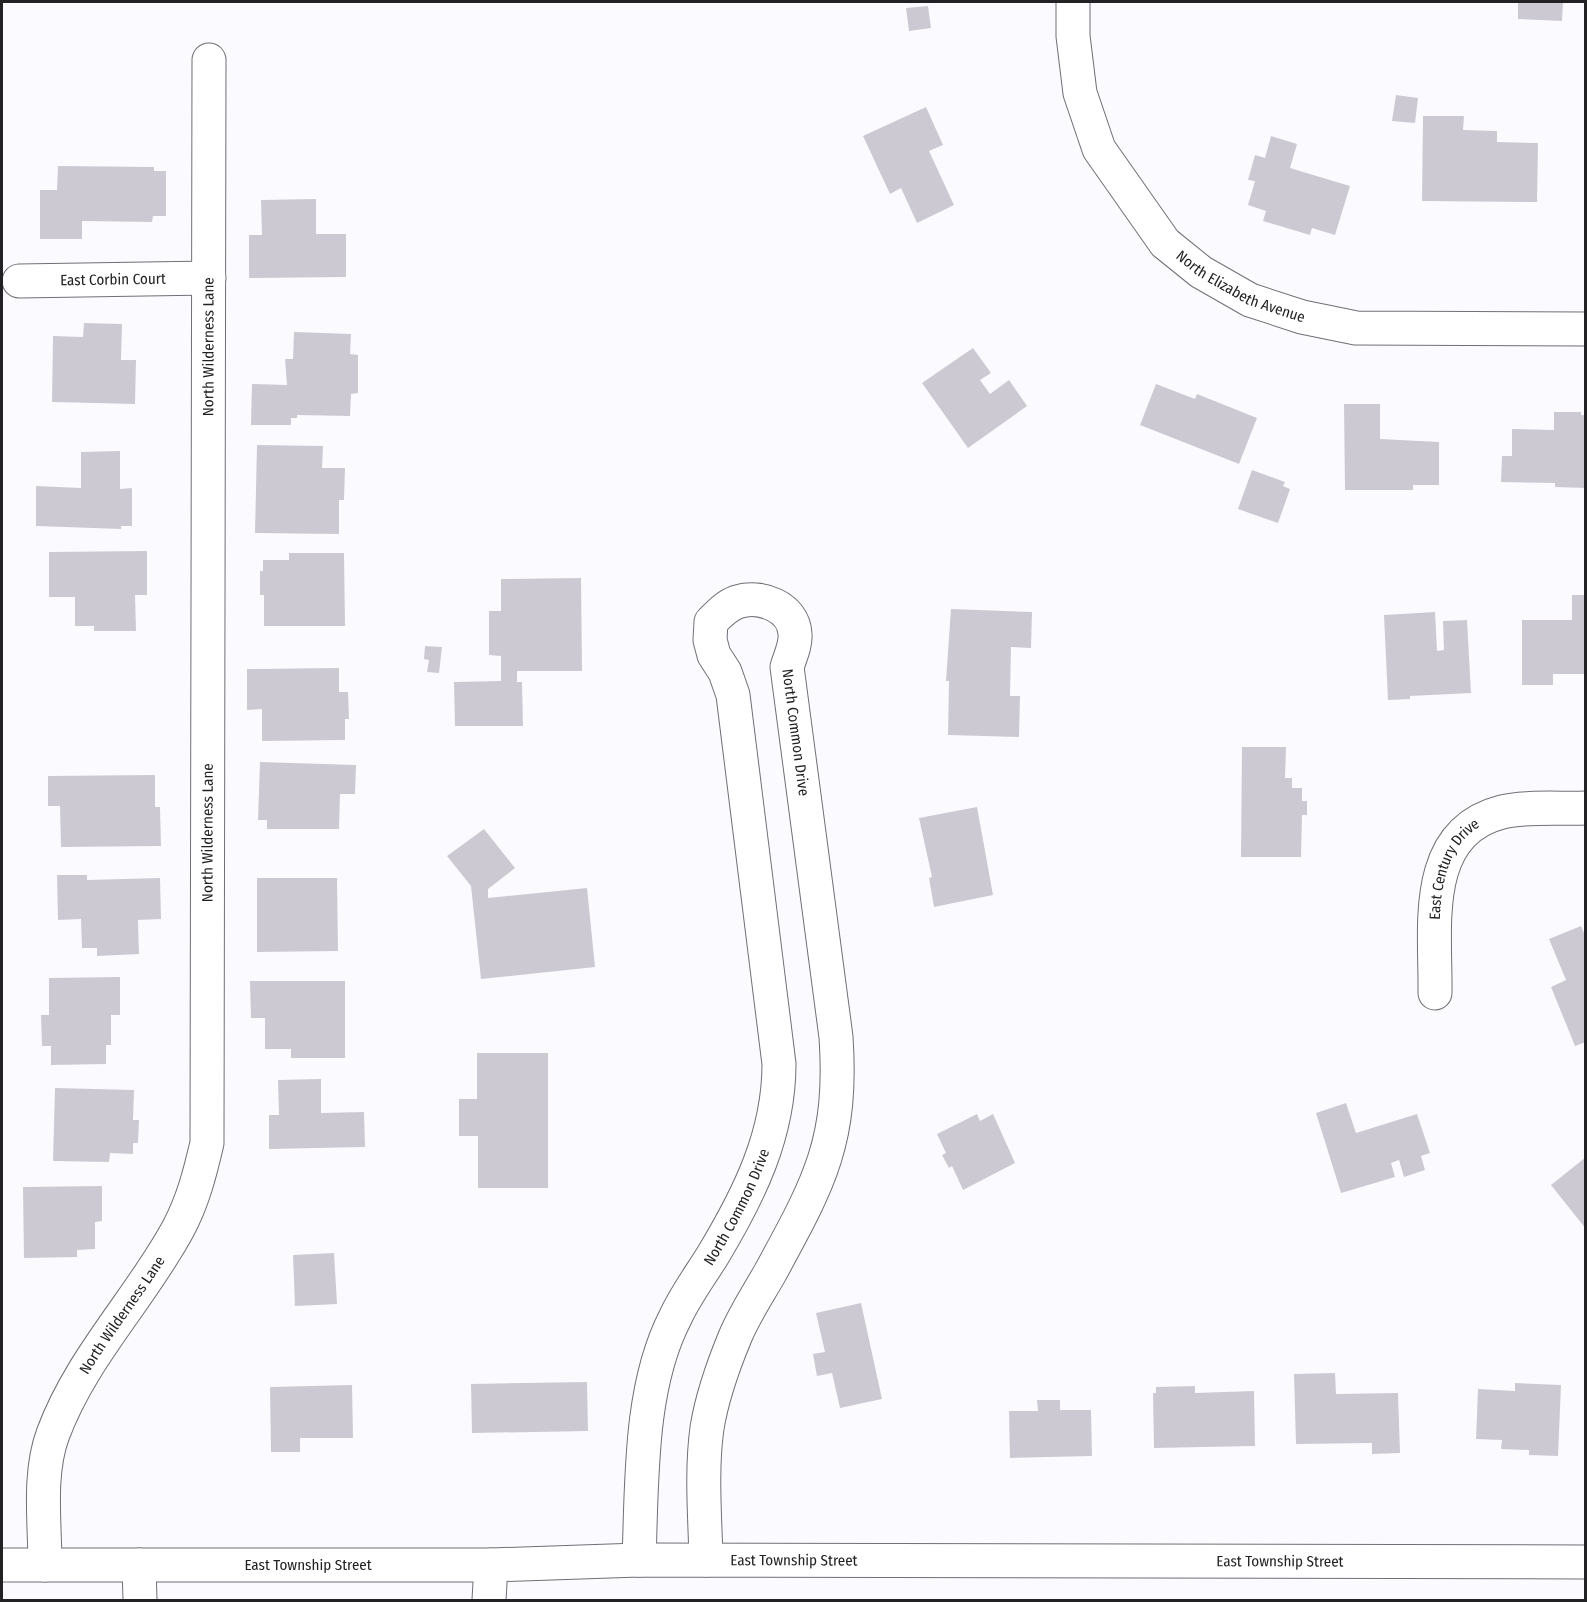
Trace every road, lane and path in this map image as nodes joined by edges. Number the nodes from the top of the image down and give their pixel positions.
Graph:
1 (1073, 2) edge
2 (209, 60) dead end
3 (209, 278) junction
4 (19, 280) dead end
5 (1586, 329) edge
6 (1586, 808) edge
7 (1435, 993) dead end
8 (639, 1560) junction
9 (706, 1560) junction
10 (1586, 1562) edge
11 (139, 1564) junction
12 (491, 1564) junction
13 (2, 1565) edge
14 (45, 1565) junction
15 (140, 1600) edge
16 (489, 1600) edge

1 - 5 street, North Elizabeth Avenue
2 - 3 street, North Wilderness Lane
3 - 4 street, East Corbin Court
3 - 14 street, North Wilderness Lane
6 - 7 street, East Century Drive
8 - 9 street, East Township Street
8 - 9 street, North Common Drive
8 - 12 street, East Township Street
9 - 10 street, East Township Street
11 - 12 street, East Township Street
11 - 14 street, East Township Street
11 - 15 street
12 - 16 street
13 - 14 street, East Township Street

